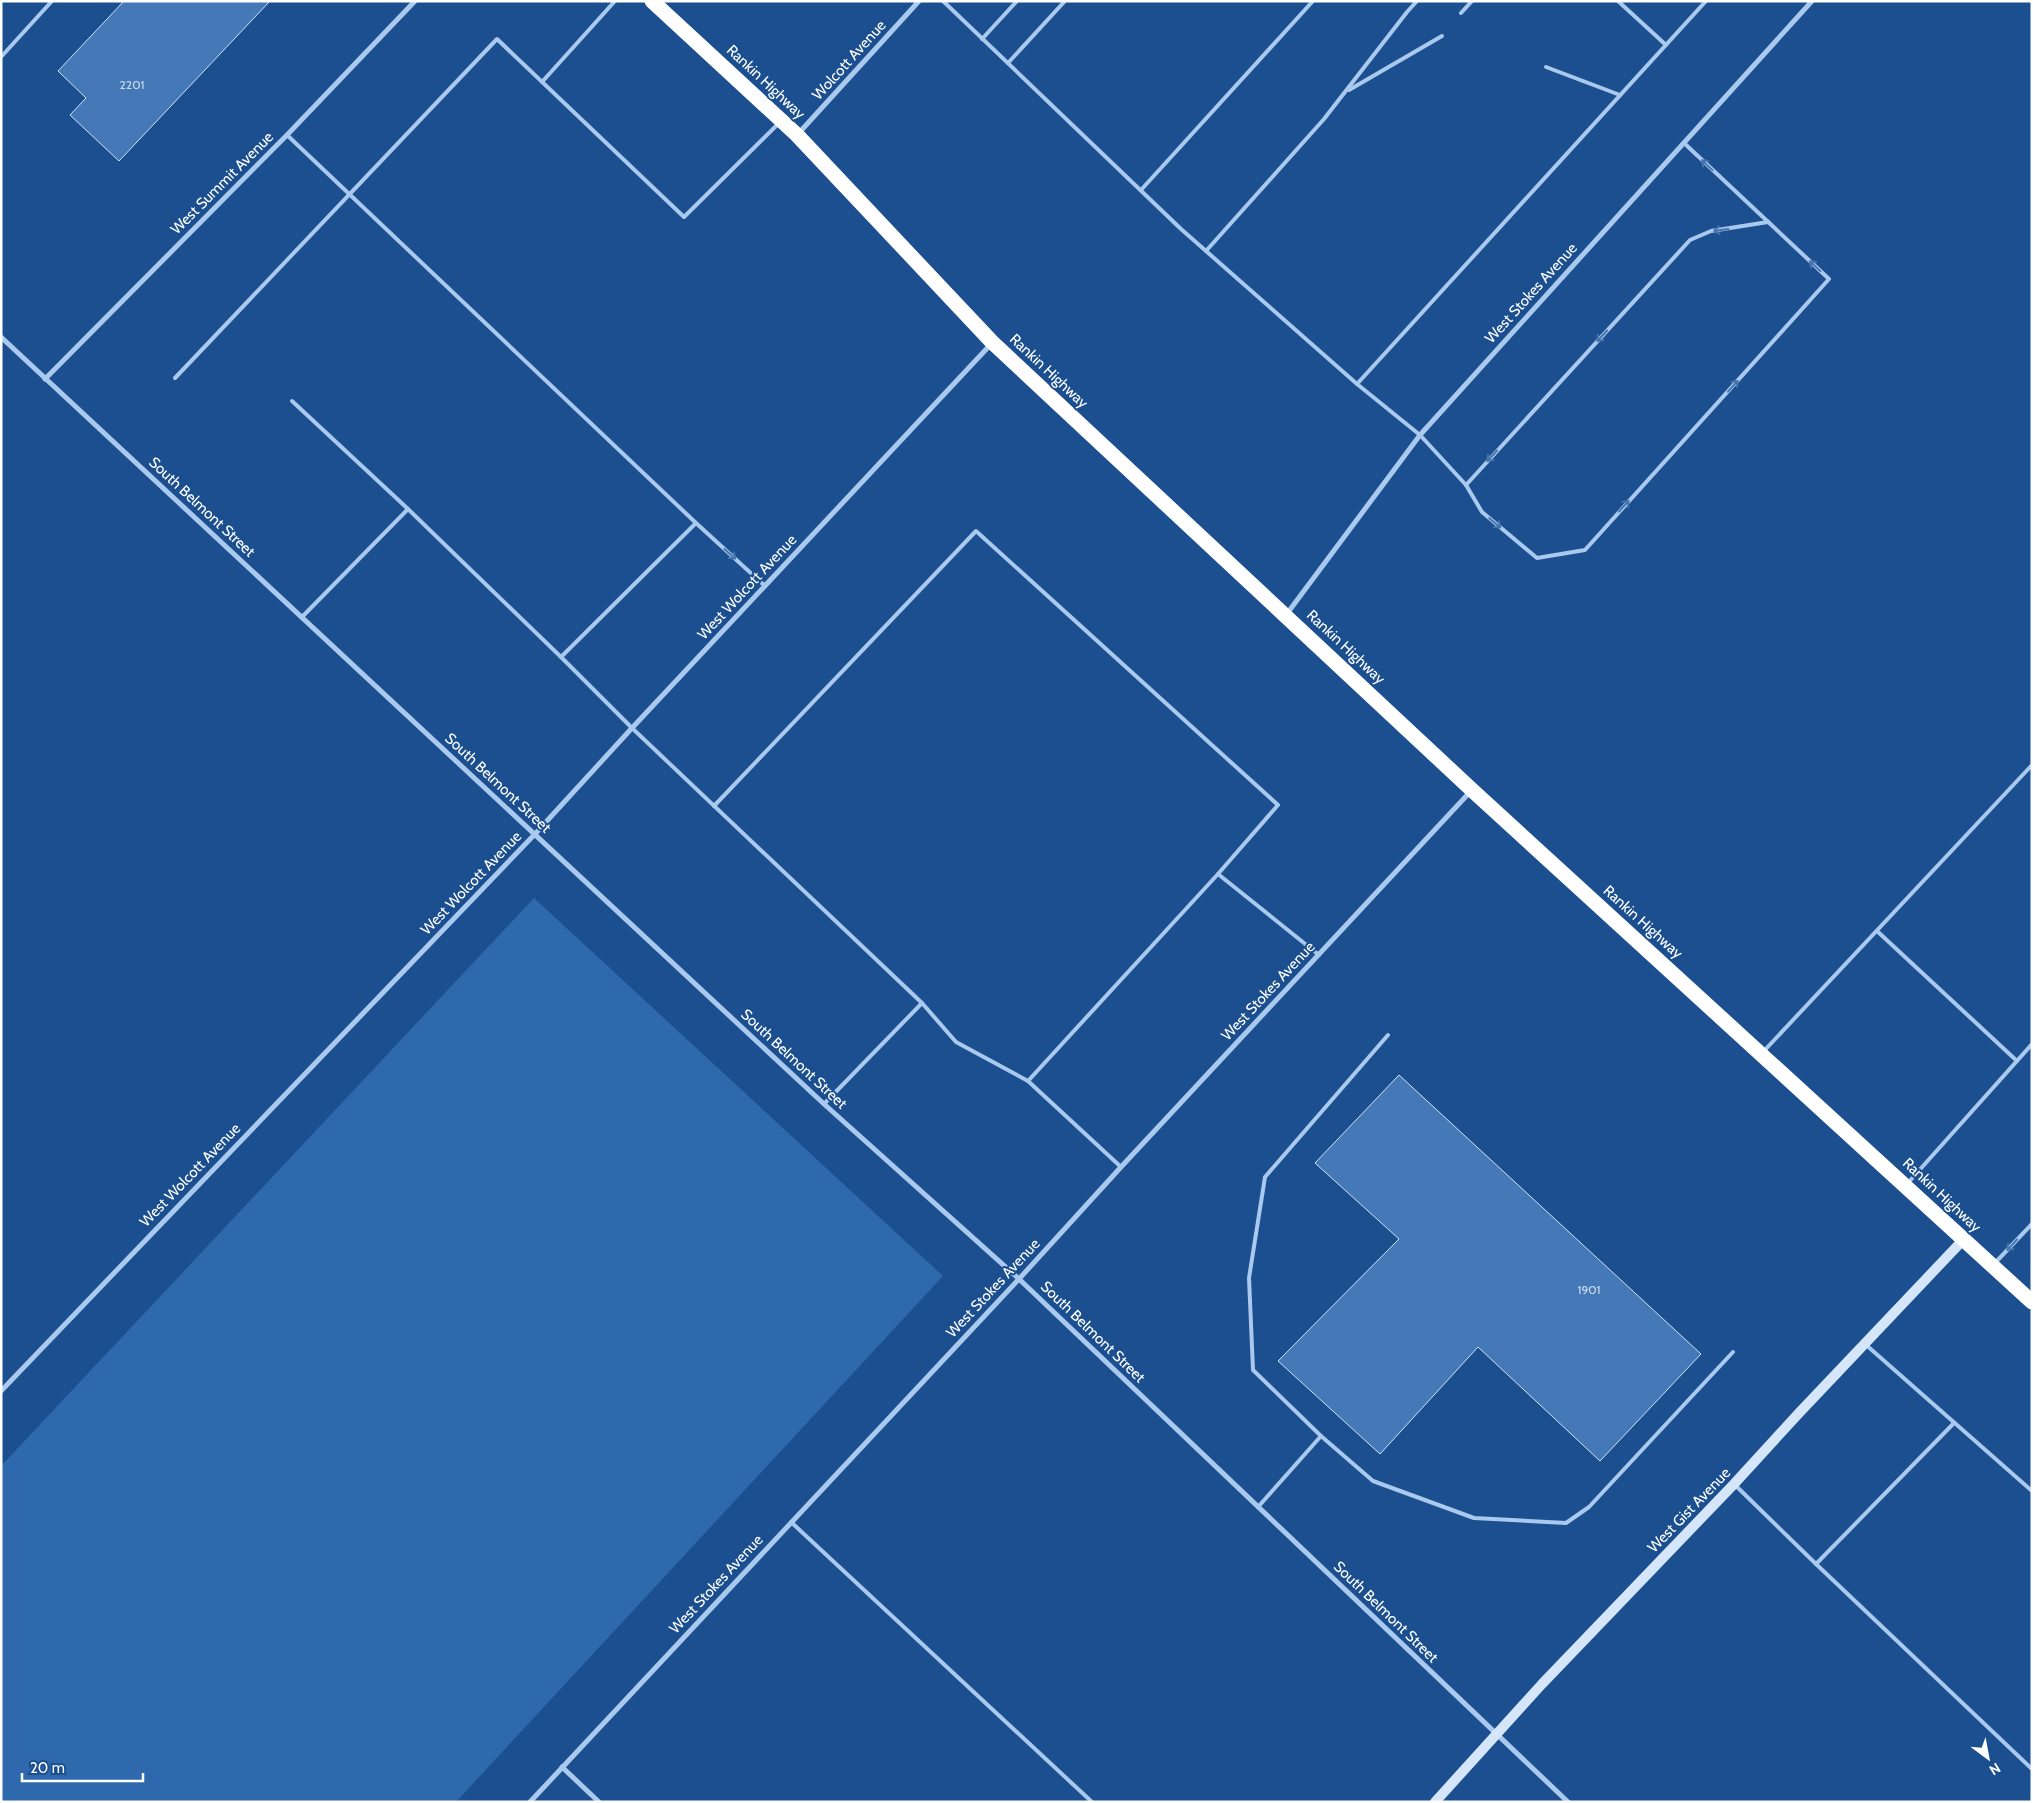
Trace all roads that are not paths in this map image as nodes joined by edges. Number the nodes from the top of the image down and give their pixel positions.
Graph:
1 (52, 1) edge
2 (415, 1) edge
3 (614, 1) edge
4 (652, 1) edge
5 (919, 1) edge
6 (943, 1) edge
7 (1017, 1) edge
8 (1065, 1) edge
9 (1313, 1) edge
10 (1417, 1) edge
11 (1472, 1) edge
12 (1618, 1) edge
13 (1706, 1) edge
14 (1812, 1) edge
15 (1461, 13) dead end
16 (1442, 36) dead end
17 (982, 39) junction
18 (1666, 45) junction
19 (1, 57) edge
20 (1008, 63) junction
21 (1546, 67) dead end
22 (542, 82) junction
23 (1346, 92) junction
24 (1620, 95) junction
25 (782, 120) junction
26 (287, 135) junction
27 (797, 135) junction
28 (1684, 143) junction
29 (1141, 190) junction
30 (350, 194) junction
31 (1769, 222) junction
32 (1206, 251) junction
33 (1, 337) edge
34 (992, 342) junction
35 (175, 378) dead end
36 (45, 379) junction
37 (1357, 384) junction
38 (292, 401) dead end
39 (1420, 435) junction
40 (1466, 484) junction
41 (408, 509) junction
42 (696, 523) junction
43 (765, 586) junction
44 (1286, 615) junction
45 (302, 617) junction
46 (561, 657) junction
47 (632, 728) junction
48 (2032, 765) edge
49 (1472, 790) junction
50 (714, 806) junction
51 (535, 834) junction
52 (1218, 874) junction
53 (1877, 932) junction
54 (1319, 955) junction
55 (922, 1003) junction
56 (1388, 1035) dead end
57 (2032, 1044) edge
58 (1762, 1054) junction
59 (2017, 1061) junction
60 (1028, 1081) junction
61 (824, 1104) junction
62 (1121, 1167) junction
63 (1906, 1186) junction
64 (2032, 1224) edge
65 (1964, 1239) junction
66 (1992, 1266) junction
67 (1019, 1279) junction
68 (2032, 1302) edge
69 (1864, 1344) junction
70 (1733, 1352) dead end
71 (1, 1391) edge
72 (1954, 1423) junction
73 (1321, 1436) junction
74 (1734, 1484) junction
75 (2032, 1491) edge
76 (1258, 1506) junction
77 (791, 1522) junction
78 (1816, 1564) junction
79 (1497, 1735) junction
80 (562, 1767) junction
81 (2032, 1769) edge
82 (530, 1802) edge
83 (599, 1802) edge
84 (1092, 1802) edge
85 (1435, 1802) edge
86 (1568, 1802) edge

1 - 19 lane
2 - 26 street, West Summit Avenue
3 - 22 lane
4 - 25 highway, Rankin Highway
5 - 27 street, Wolcott Avenue
6 - 17 lane
7 - 17 lane
8 - 20 lane
9 - 29 lane
10 - 23 lane
11 - 15 lane
12 - 18 lane
13 - 18 lane
14 - 28 street, West Stokes Avenue
16 - 23 lane
17 - 20 lane
18 - 24 lane
20 - 29 lane
21 - 24 lane
22 - 25 lane
22 - 30 lane
23 - 32 lane
24 - 37 lane
25 - 27 highway, Rankin Highway
26 - 30 lane
26 - 36 street, West Summit Avenue
27 - 34 highway, Rankin Highway
31 -> 28 lane
28 - 39 street, West Stokes Avenue
29 - 32 lane
30 - 35 lane
30 - 42 lane
31 -> 40 lane
40 -> 31 lane
32 - 37 lane
33 - 36 street, South Belmont Street
34 - 43 street, West Wolcott Avenue
34 - 44 highway, Rankin Highway
36 - 45 street, South Belmont Street
37 - 39 lane
38 - 41 lane
39 - 40 lane
39 - 44 street, West Stokes Avenue
41 - 45 lane
41 - 46 lane
42 -> 43 lane
42 - 46 lane
43 - 47 street, West Wolcott Avenue
44 - 49 highway, Rankin Highway
45 - 51 street, South Belmont Street
46 - 47 lane
47 - 50 lane
47 - 51 street, West Wolcott Avenue
48 - 53 lane
49 - 54 street, West Stokes Avenue
49 - 58 highway, Rankin Highway
50 - 52 lane
50 - 55 lane
51 - 61 street, South Belmont Street
51 - 71 street, West Wolcott Avenue
52 - 54 lane
52 - 60 lane
53 - 58 lane
53 - 59 lane
54 - 62 street, West Stokes Avenue
55 - 60 lane
55 - 61 lane
56 - 73 lane
57 - 59 lane
58 - 63 highway, Rankin Highway
59 - 63 lane
60 - 62 lane
61 - 67 street, South Belmont Street
62 - 67 street, West Stokes Avenue
63 - 65 highway, Rankin Highway
64 -> 66 lane
65 - 66 highway, Rankin Highway
65 - 69 street, West Gist Avenue
66 - 68 highway, Rankin Highway
67 - 76 street, South Belmont Street
67 - 77 street, West Stokes Avenue
69 - 72 lane
69 - 74 street, West Gist Avenue
70 - 73 lane
72 - 75 lane
72 - 78 lane
73 - 76 lane
74 - 78 lane
74 - 79 street, West Gist Avenue
76 - 79 street, South Belmont Street
77 - 80 street, West Stokes Avenue
77 - 84 lane
78 - 81 lane
79 - 85 street, West Gist Avenue
79 - 86 street, South Belmont Street
80 - 82 street, West Stokes Avenue
80 - 83 street

